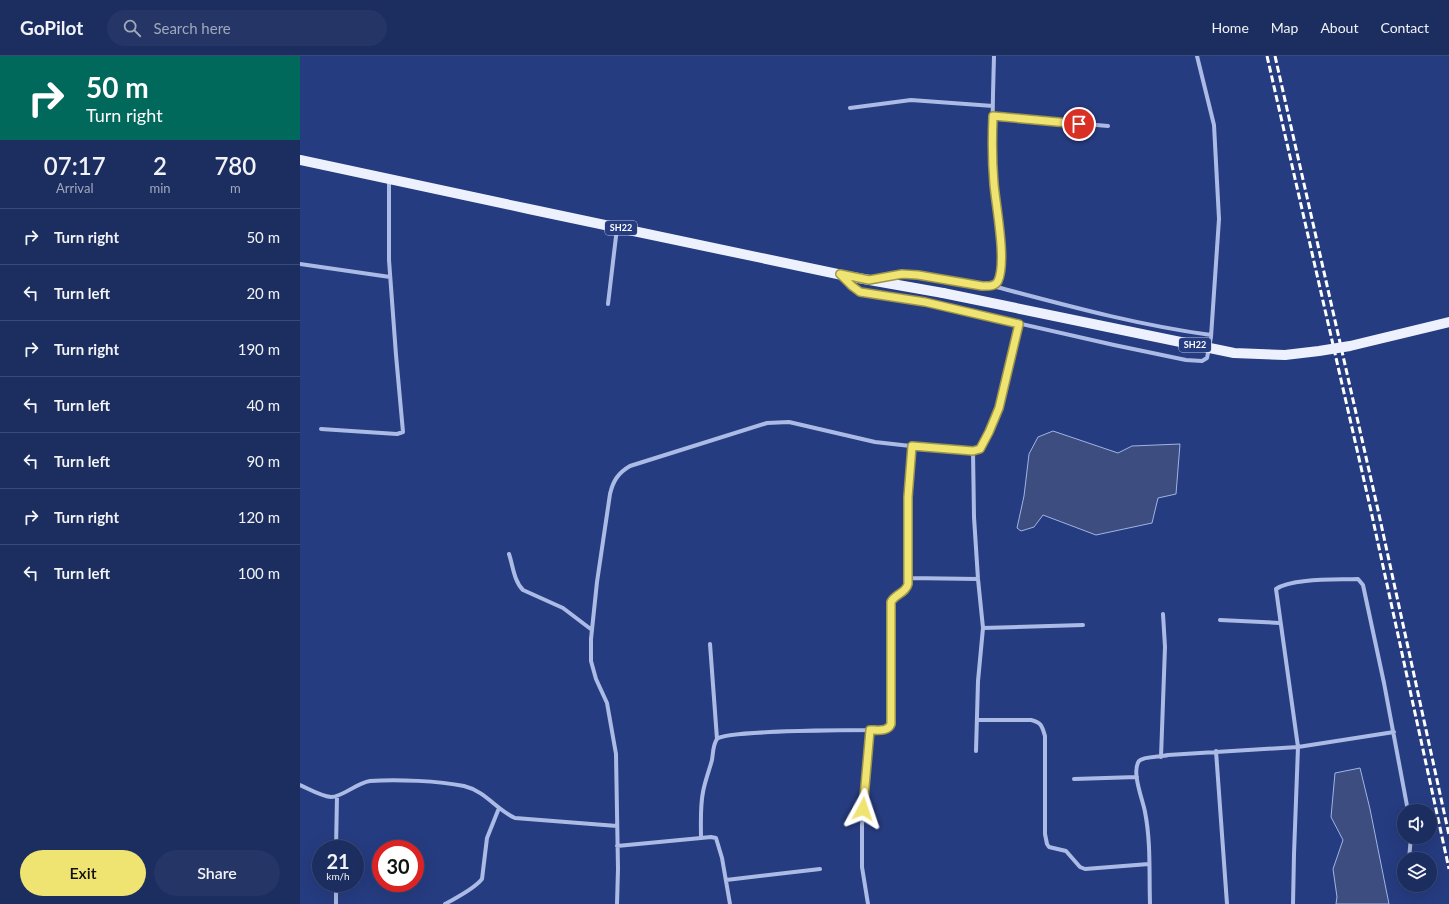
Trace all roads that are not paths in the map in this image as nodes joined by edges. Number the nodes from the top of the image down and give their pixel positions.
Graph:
1 (994, 56) edge
2 (1197, 56) edge
3 (993, 106) junction
4 (850, 108) dead end
5 (993, 116) junction
6 (1108, 126) dead end
7 (300, 160) edge
8 (390, 179) junction
9 (617, 228) junction
10 (300, 264) edge
11 (840, 274) junction
12 (390, 276) junction
13 (869, 280) junction
14 (993, 286) junction
15 (608, 304) dead end
16 (1449, 322) edge
17 (1019, 324) junction
18 (1211, 335) junction
19 (321, 429) dead end
20 (912, 446) junction
21 (973, 451) junction
22 (510, 554) dead end
23 (908, 578) junction
24 (978, 578) junction
25 (1163, 614) dead end
26 (1220, 620) dead end
27 (1280, 623) junction
28 (1083, 625) dead end
29 (983, 628) junction
30 (592, 630) junction
31 (710, 644) dead end
32 (977, 720) junction
33 (870, 730) junction
34 (1394, 732) junction
35 (717, 739) junction
36 (1298, 747) junction
37 (976, 751) dead end
38 (1216, 752) junction
39 (1161, 757) junction
40 (1137, 777) junction
41 (1074, 779) dead end
42 (300, 785) edge
43 (337, 796) junction
44 (1407, 804) edge
45 (499, 808) junction
46 (617, 826) junction
47 (701, 838) junction
48 (336, 840) edge
49 (617, 846) junction
50 (1148, 864) junction
51 (820, 869) dead end
52 (726, 880) junction
53 (336, 892) edge
54 (336, 904) edge
55 (445, 904) edge
56 (617, 904) edge
57 (730, 904) edge
58 (868, 904) edge
59 (1150, 904) edge
60 (1227, 904) edge
61 (1293, 904) edge

1 - 3 street
2 - 18 street
3 - 4 street
3 - 5 street
5 - 6 street
5 - 14 street
7 - 8 main road, SH22
8 - 9 main road, SH22
8 - 12 street
9 - 11 main road, SH22
9 - 15 street
10 - 12 street
11 - 13 main road, SH22
11 - 17 street
12 - 19 street
13 - 14 street
13 - 16 main road, SH22, bridge
14 - 18 street
17 - 18 street
17 - 21 street
20 - 21 street
20 - 23 street
20 - 30 street
21 - 24 street
22 - 30 street
23 - 24 street
23 - 33 street
24 - 29 street
25 - 39 street
26 - 27 street
27 - 34 street
27 - 36 street
28 - 29 street
29 - 32 street
30 - 46 street
31 - 35 street
32 - 37 street
32 - 50 street
33 - 35 street
33 - 58 street
34 - 36 street
34 - 44 street
35 - 47 street
36 - 38 street
36 - 61 street
38 - 39 street
38 - 60 street
39 - 40 street
40 - 41 street
40 - 50 street
42 - 43 street
43 - 45 street
43 - 48 street
45 - 46 street
45 - 55 street
46 - 49 street
47 - 49 street
47 - 52 street
49 - 56 street
50 - 59 street
51 - 52 street
52 - 57 street
53 - 54 street

